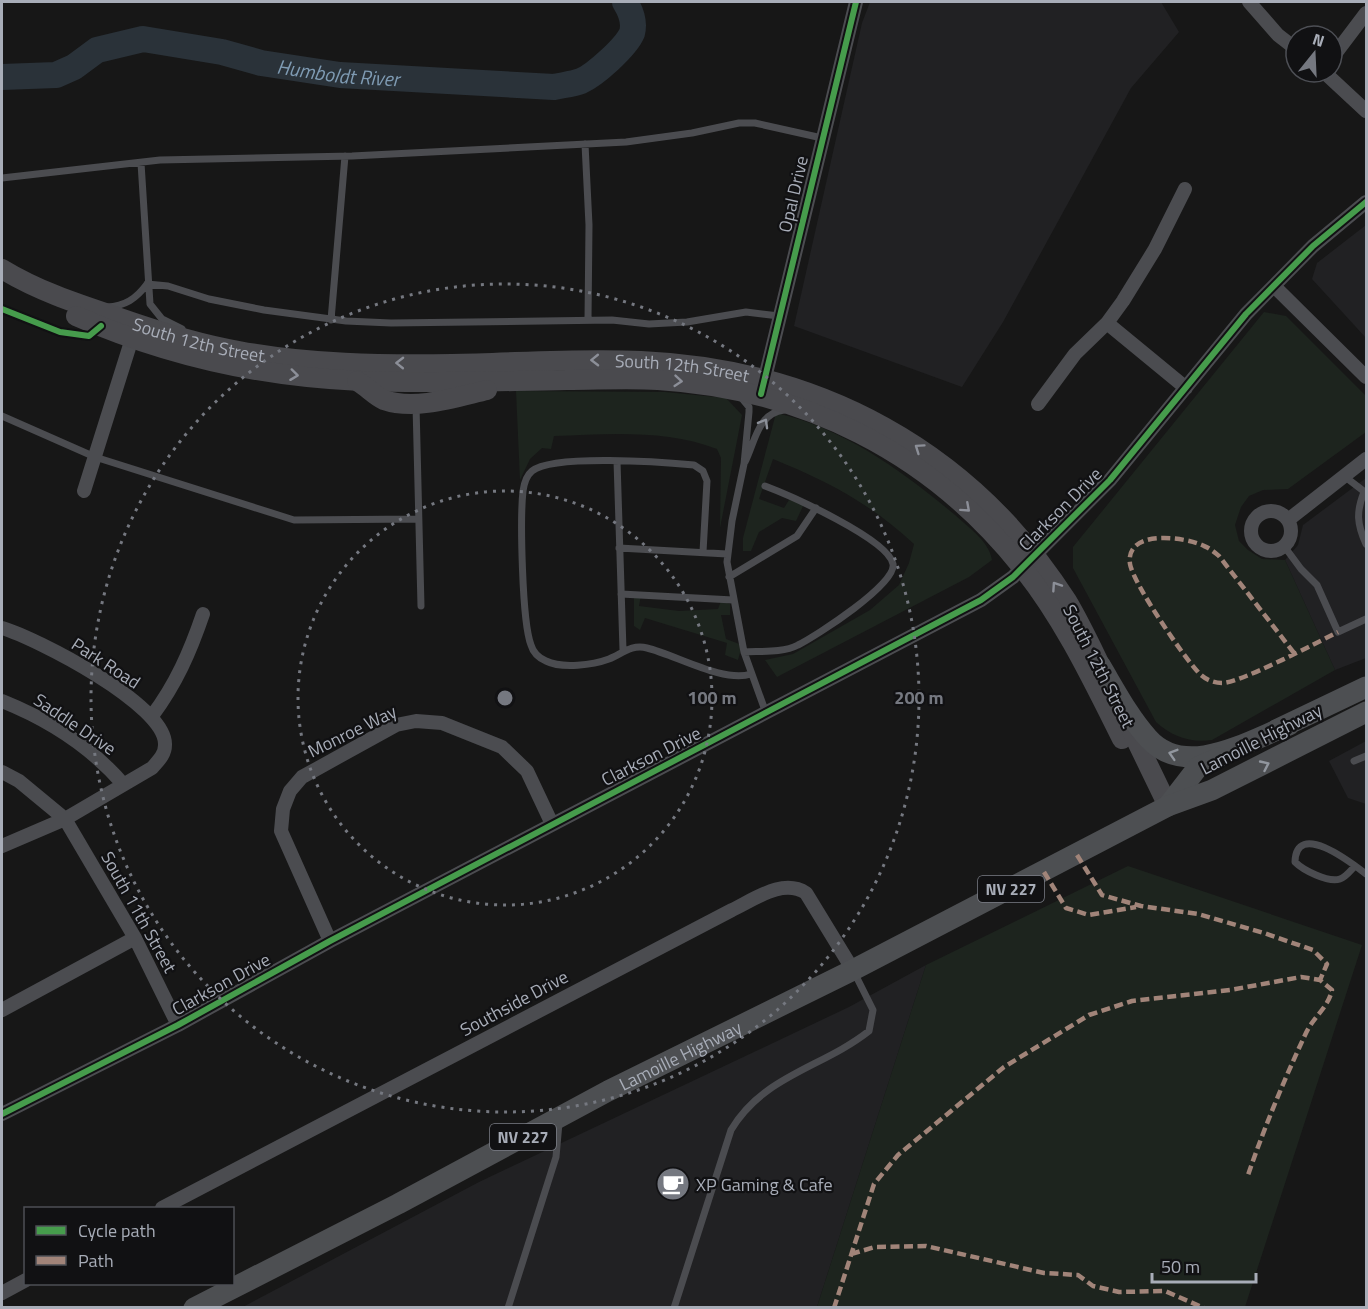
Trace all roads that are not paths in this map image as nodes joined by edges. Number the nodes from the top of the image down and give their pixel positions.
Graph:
1 (856, 2) edge
2 (1249, 2) edge
3 (1366, 13) edge
4 (1284, 40) edge
5 (1344, 42) edge
6 (1337, 84) edge
7 (1366, 111) edge
8 (822, 138) junction
9 (585, 144) junction
10 (345, 156) junction
11 (141, 163) junction
12 (2, 178) edge
13 (1185, 189) dead end
14 (1366, 202) edge
15 (2, 269) edge
16 (2, 278) edge
17 (147, 284) junction
18 (1274, 286) junction
19 (85, 306) junction
20 (779, 316) junction
21 (331, 320) junction
22 (588, 320) junction
23 (1107, 323) junction
24 (134, 331) junction
25 (268, 356) junction
26 (1366, 377) edge
27 (357, 381) junction
28 (505, 381) junction
29 (763, 386) junction
30 (727, 387) junction
31 (1186, 388) junction
32 (416, 403) junction
33 (1038, 404) dead end
34 (804, 409) junction
35 (2, 416) edge
36 (95, 457) junction
37 (1366, 459) edge
38 (617, 461) junction
39 (744, 465) junction
40 (1344, 476) junction
41 (765, 486) dead end
42 (84, 491) dead end
43 (1365, 492) edge
44 (816, 508) junction
45 (417, 519) junction
46 (1288, 520) junction
47 (1366, 544) edge
48 (1284, 546) junction
49 (619, 548) junction
50 (703, 552) junction
51 (727, 554) junction
52 (1028, 562) junction
53 (729, 577) junction
54 (621, 594) junction
55 (733, 600) junction
56 (421, 606) dead end
57 (203, 614) dead end
58 (1366, 619) edge
59 (2, 628) edge
60 (624, 650) junction
61 (744, 652) junction
62 (1100, 665) junction
63 (751, 674) junction
64 (1366, 687) edge
65 (2, 701) edge
66 (1366, 712) edge
67 (766, 713) junction
68 (152, 716) junction
69 (1289, 724) junction
70 (1366, 756) edge
71 (1354, 761) dead end
72 (2, 772) edge
73 (123, 784) junction
74 (1164, 808) junction
75 (65, 819) junction
76 (552, 824) junction
77 (2, 846) edge
78 (1355, 866) junction
79 (1366, 874) edge
80 (135, 938) junction
81 (330, 941) junction
82 (853, 969) junction
83 (2, 1010) edge
84 (178, 1025) junction
85 (2, 1114) edge
86 (560, 1117) junction
87 (166, 1207) edge
88 (24, 1281) edge
89 (2, 1293) edge
90 (194, 1308) edge
91 (508, 1308) edge
92 (674, 1308) edge

1 - 8 street, Opal Drive
2 - 4 street
3 - 5 street
6 - 7 street
8 - 9 lane
8 - 20 street, Opal Drive
9 - 10 lane
9 - 22 lane
10 - 11 lane
10 - 21 lane
11 - 12 lane
11 - 17 lane
13 - 23 street
14 - 18 street, Clarkson Drive
15 - 19 main road, South 12th Street
16 - 24 main road, South 12th Street
17 - 19 lane
17 - 21 lane
17 - 25 lane
18 - 26 street
18 - 31 street, Clarkson Drive
19 - 24 main road, South 12th Street
20 - 22 lane
20 - 29 street, Opal Drive
21 - 22 lane
23 - 31 street
23 - 33 street
24 - 25 main road, South 12th Street
24 -> 27 main road, South 12th Street
24 - 36 street
29 -> 25 main road, South 12th Street
27 - 28 main road, South 12th Street
27 - 32 main road
28 -> 30 main road, South 12th Street
28 - 32 main road
29 - 30 main road, South 12th Street
29 - 34 main road, South 12th Street
52 -> 29 main road, South 12th Street
30 - 39 lane
31 - 52 street, Clarkson Drive
32 - 45 lane
39 -> 34 lane
34 -> 52 main road, South 12th Street
35 - 36 lane
36 - 42 street
36 - 45 lane
37 - 40 street
38 - 49 lane
38 - 50 lane
38 - 60 lane
39 - 51 lane
40 - 43 lane
40 - 46 street
41 - 44 lane
43 - 47 lane
44 - 53 lane
44 - 61 lane
45 - 56 lane
46 - 48 street
46 - 48 street
48 - 58 lane
49 - 50 lane
49 - 54 lane
50 - 51 lane
51 - 53 lane
62 -> 52 main road, South 12th Street
52 - 67 street, Clarkson Drive
52 - 74 main road, South 12th Street
53 - 55 lane
54 - 55 lane
54 - 60 lane
55 - 61 lane
57 - 68 street
59 - 68 street, Park Road
60 - 63 lane
61 - 63 lane
69 -> 62 main road
62 - 74 main road, South 12th Street
63 - 67 lane
64 - 69 main road, Lamoille Highway / NV 227
65 - 73 street, Saddle Drive
74 -> 66 main road, Lamoille Highway / NV 227
67 - 76 street, Clarkson Drive
68 - 73 street, Park Road
69 - 74 main road, Lamoille Highway / NV 227
70 - 71 lane
72 - 75 street, South 11th Street
73 - 75 street
74 - 82 main road, Lamoille Highway / NV 227
75 - 77 street
75 - 80 street, South 11th Street
76 - 81 street, Clarkson Drive
76 - 81 street, Monroe Way
78 - 78 lane
78 - 79 lane
80 - 83 street
80 - 84 street, South 11th Street
81 - 84 street, Clarkson Drive
82 - 86 main road, Lamoille Highway / NV 227
82 - 87 street, Southside Drive
82 - 92 lane
84 - 85 street, Clarkson Drive
86 - 90 main road, Lamoille Highway / NV 227
86 - 91 lane
88 - 89 street

